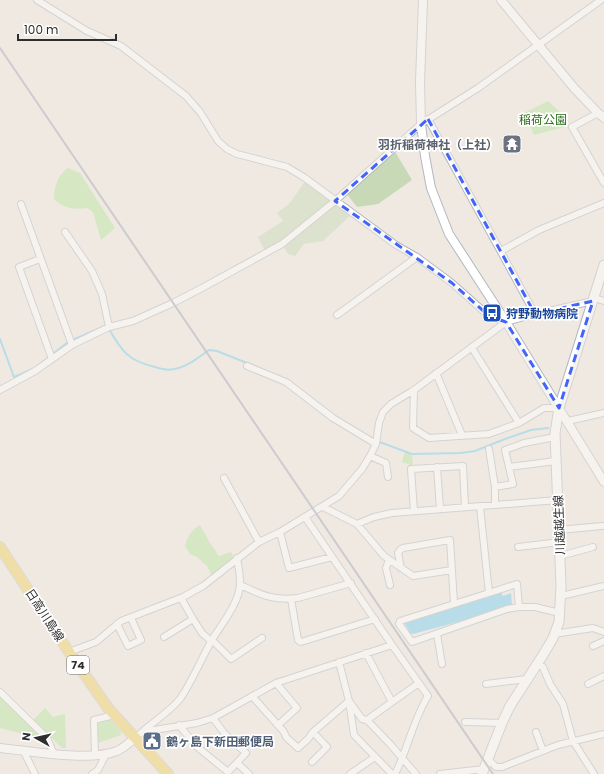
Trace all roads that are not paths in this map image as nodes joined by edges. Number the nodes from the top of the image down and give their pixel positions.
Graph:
1 (37, 0) edge
2 (423, 0) edge
3 (501, 0) edge
4 (601, 0) edge
5 (538, 45) junction
6 (601, 116) edge
7 (428, 119) junction
8 (421, 124) junction
9 (604, 183) edge
10 (335, 201) junction
11 (604, 203) edge
12 (21, 204) dead end
13 (65, 232) dead end
14 (500, 251) junction
15 (417, 257) junction
16 (40, 259) junction
17 (604, 265) edge
18 (593, 300) junction
19 (604, 301) edge
20 (534, 314) junction
21 (337, 315) dead end
22 (506, 322) junction
23 (109, 327) junction
24 (72, 345) junction
25 (472, 348) junction
26 (52, 359) junction
27 (247, 366) dead end
28 (436, 373) junction
29 (0, 390) edge
30 (414, 390) junction
31 (559, 408) junction
32 (604, 413) edge
33 (568, 421) junction
34 (519, 423) junction
35 (462, 435) junction
36 (555, 438) junction
37 (376, 444) junction
38 (489, 449) dead end
39 (370, 456) junction
40 (556, 460) junction
41 (509, 466) junction
42 (437, 467) junction
43 (388, 477) dead end
44 (224, 478) dead end
45 (604, 482) edge
46 (495, 487) junction
47 (558, 500) junction
48 (495, 504) junction
49 (323, 507) junction
50 (465, 507) junction
51 (480, 507) junction
52 (440, 509) junction
53 (414, 511) junction
54 (305, 517) junction
55 (357, 524) junction
56 (602, 526) dead end
57 (559, 530) junction
58 (280, 532) junction
59 (259, 542) junction
60 (560, 542) junction
61 (0, 547) edge
62 (518, 547) dead end
63 (593, 547) dead end
64 (560, 556) junction
65 (332, 557) junction
66 (238, 558) junction
67 (389, 560) junction
68 (401, 568) junction
69 (452, 570) junction
70 (351, 583) junction
71 (240, 585) junction
72 (390, 585) dead end
73 (604, 586) edge
74 (489, 593) junction
75 (561, 596) junction
76 (181, 598) junction
77 (291, 599) junction
78 (454, 603) junction
79 (519, 607) junction
80 (560, 613) junction
81 (131, 618) junction
82 (193, 619) junction
83 (375, 619) junction
84 (117, 624) junction
85 (604, 632) edge
86 (437, 634) junction
87 (554, 634) junction
88 (164, 637) dead end
89 (262, 638) dead end
90 (211, 641) junction
91 (604, 641) edge
92 (392, 645) junction
93 (593, 646) dead end
94 (69, 652) junction
95 (366, 653) junction
96 (338, 662) junction
97 (442, 664) dead end
98 (538, 664) junction
99 (604, 676) edge
100 (527, 679) junction
101 (419, 683) junction
102 (276, 684) junction
103 (486, 684) dead end
104 (588, 684) dead end
105 (0, 692) edge
106 (252, 696) junction
107 (349, 700) junction
108 (392, 702) junction
109 (114, 715) junction
110 (213, 718) junction
111 (366, 720) junction
112 (465, 722) dead end
113 (502, 722) junction
114 (179, 725) junction
115 (278, 725) junction
116 (313, 732) junction
117 (536, 732) dead end
118 (604, 734) edge
119 (138, 735) junction
120 (573, 741) junction
121 (0, 748) edge
122 (23, 750) junction
123 (543, 751) junction
124 (54, 754) junction
125 (95, 754) junction
126 (106, 754) junction
127 (375, 757) junction
128 (488, 759) junction
129 (402, 760) junction
130 (312, 762) dead end
131 (237, 763) junction
132 (502, 767) junction
133 (483, 771) edge
134 (99, 772) edge
135 (35, 774) edge
136 (92, 774) edge
137 (168, 774) edge
138 (249, 774) edge
139 (350, 774) edge
140 (392, 774) edge
141 (395, 774) edge
142 (416, 774) edge
143 (440, 774) edge
144 (449, 774) edge
145 (505, 774) edge
146 (594, 774) edge

1 - 10 street
2 - 8 street
3 - 5 street
4 - 5 street
5 - 6 street
5 - 7 street
6 - 9 street
7 - 8 street
7 - 14 street
8 - 10 street
8 - 22 street
10 - 15 street
10 - 23 street
11 - 14 street
12 - 16 street
13 - 23 street
14 - 20 street
15 - 21 street
15 - 22 street
16 - 24 street
16 - 26 street
17 - 18 main road, 川越越生線
18 - 19 street
18 - 20 street
18 - 31 main road, 川越越生線
20 - 22 street
22 - 25 street
22 - 31 street
23 - 24 street
24 - 26 street
25 - 28 street
25 - 34 street
26 - 29 street
27 - 37 street
28 - 30 street
28 - 35 street
30 - 35 street
30 - 37 street
31 - 33 street
31 - 34 street
31 - 36 main road, 川越越生線
32 - 33 street
33 - 45 street
34 - 35 street
36 - 40 main road, 川越越生線
36 - 41 street
37 - 39 street
38 - 46 street
39 - 43 street
39 - 49 street
40 - 41 street
40 - 47 main road, 川越越生線
41 - 46 street
42 - 50 street
42 - 52 street
42 - 53 street
44 - 59 street
46 - 48 street
47 - 48 street
47 - 57 main road, 川越越生線
48 - 51 street
49 - 54 street
49 - 55 street
50 - 51 street
50 - 52 street
51 - 74 street
52 - 53 street
53 - 55 street
54 - 58 street
54 - 65 street
55 - 67 street
56 - 57 street
57 - 60 main road, 川越越生線
58 - 59 street
58 - 65 street
59 - 66 street
60 - 62 street
60 - 64 main road, 川越越生線
61 - 94 main road, 日高川島線 / 74
63 - 64 street
64 - 75 main road, 川越越生線
65 - 70 street
66 - 71 street
66 - 76 street
67 - 68 street
67 - 72 street
68 - 69 street
68 - 69 street
69 - 78 street
70 - 77 street
70 - 83 street
71 - 77 street
71 - 90 street
73 - 75 street
74 - 78 street
74 - 79 street
75 - 80 main road, 川越越生線
76 - 81 street
76 - 82 street
77 - 83 street
78 - 86 street
79 - 80 street
79 - 86 street
80 - 87 main road, 川越越生線
81 - 84 street
81 - 84 street
82 - 88 street
82 - 90 street
83 - 92 street
84 - 94 street
85 - 87 street
86 - 97 street
87 - 98 main road, 川越越生線
89 - 90 street
90 - 119 street
91 - 93 street
92 - 95 street
92 - 101 street
94 - 109 main road, 日高川島線 / 74
95 - 96 street
95 - 108 street
96 - 102 street
96 - 107 street
98 - 100 main road, 川越越生線
98 - 120 street
99 - 104 street
100 - 103 street
100 - 113 main road, 川越越生線
101 - 108 street
101 - 129 street
102 - 106 street
102 - 115 street
105 - 124 street
106 - 110 street
106 - 115 street
107 - 111 street
107 - 116 street
107 - 127 street
108 - 111 street
109 - 119 main road, 日高川島線 / 74
109 - 125 street
110 - 114 street
110 - 131 street
111 - 129 street
112 - 113 street
113 - 128 main road, 川越越生線
114 - 119 street
114 - 131 street
115 - 116 street
116 - 130 street
117 - 123 street
118 - 120 street
119 - 126 street
119 - 137 main road, 日高川島線 / 74
120 - 123 street
120 - 146 street
121 - 122 street
122 - 124 street
122 - 135 street
123 - 132 street
124 - 125 street
125 - 126 street
126 - 134 street
127 - 139 street
127 - 140 street
128 - 132 street
128 - 133 main road, 川越越生線
129 - 141 street
129 - 142 street
131 - 138 street
132 - 145 street
133 - 144 street
134 - 136 street
143 - 144 street

